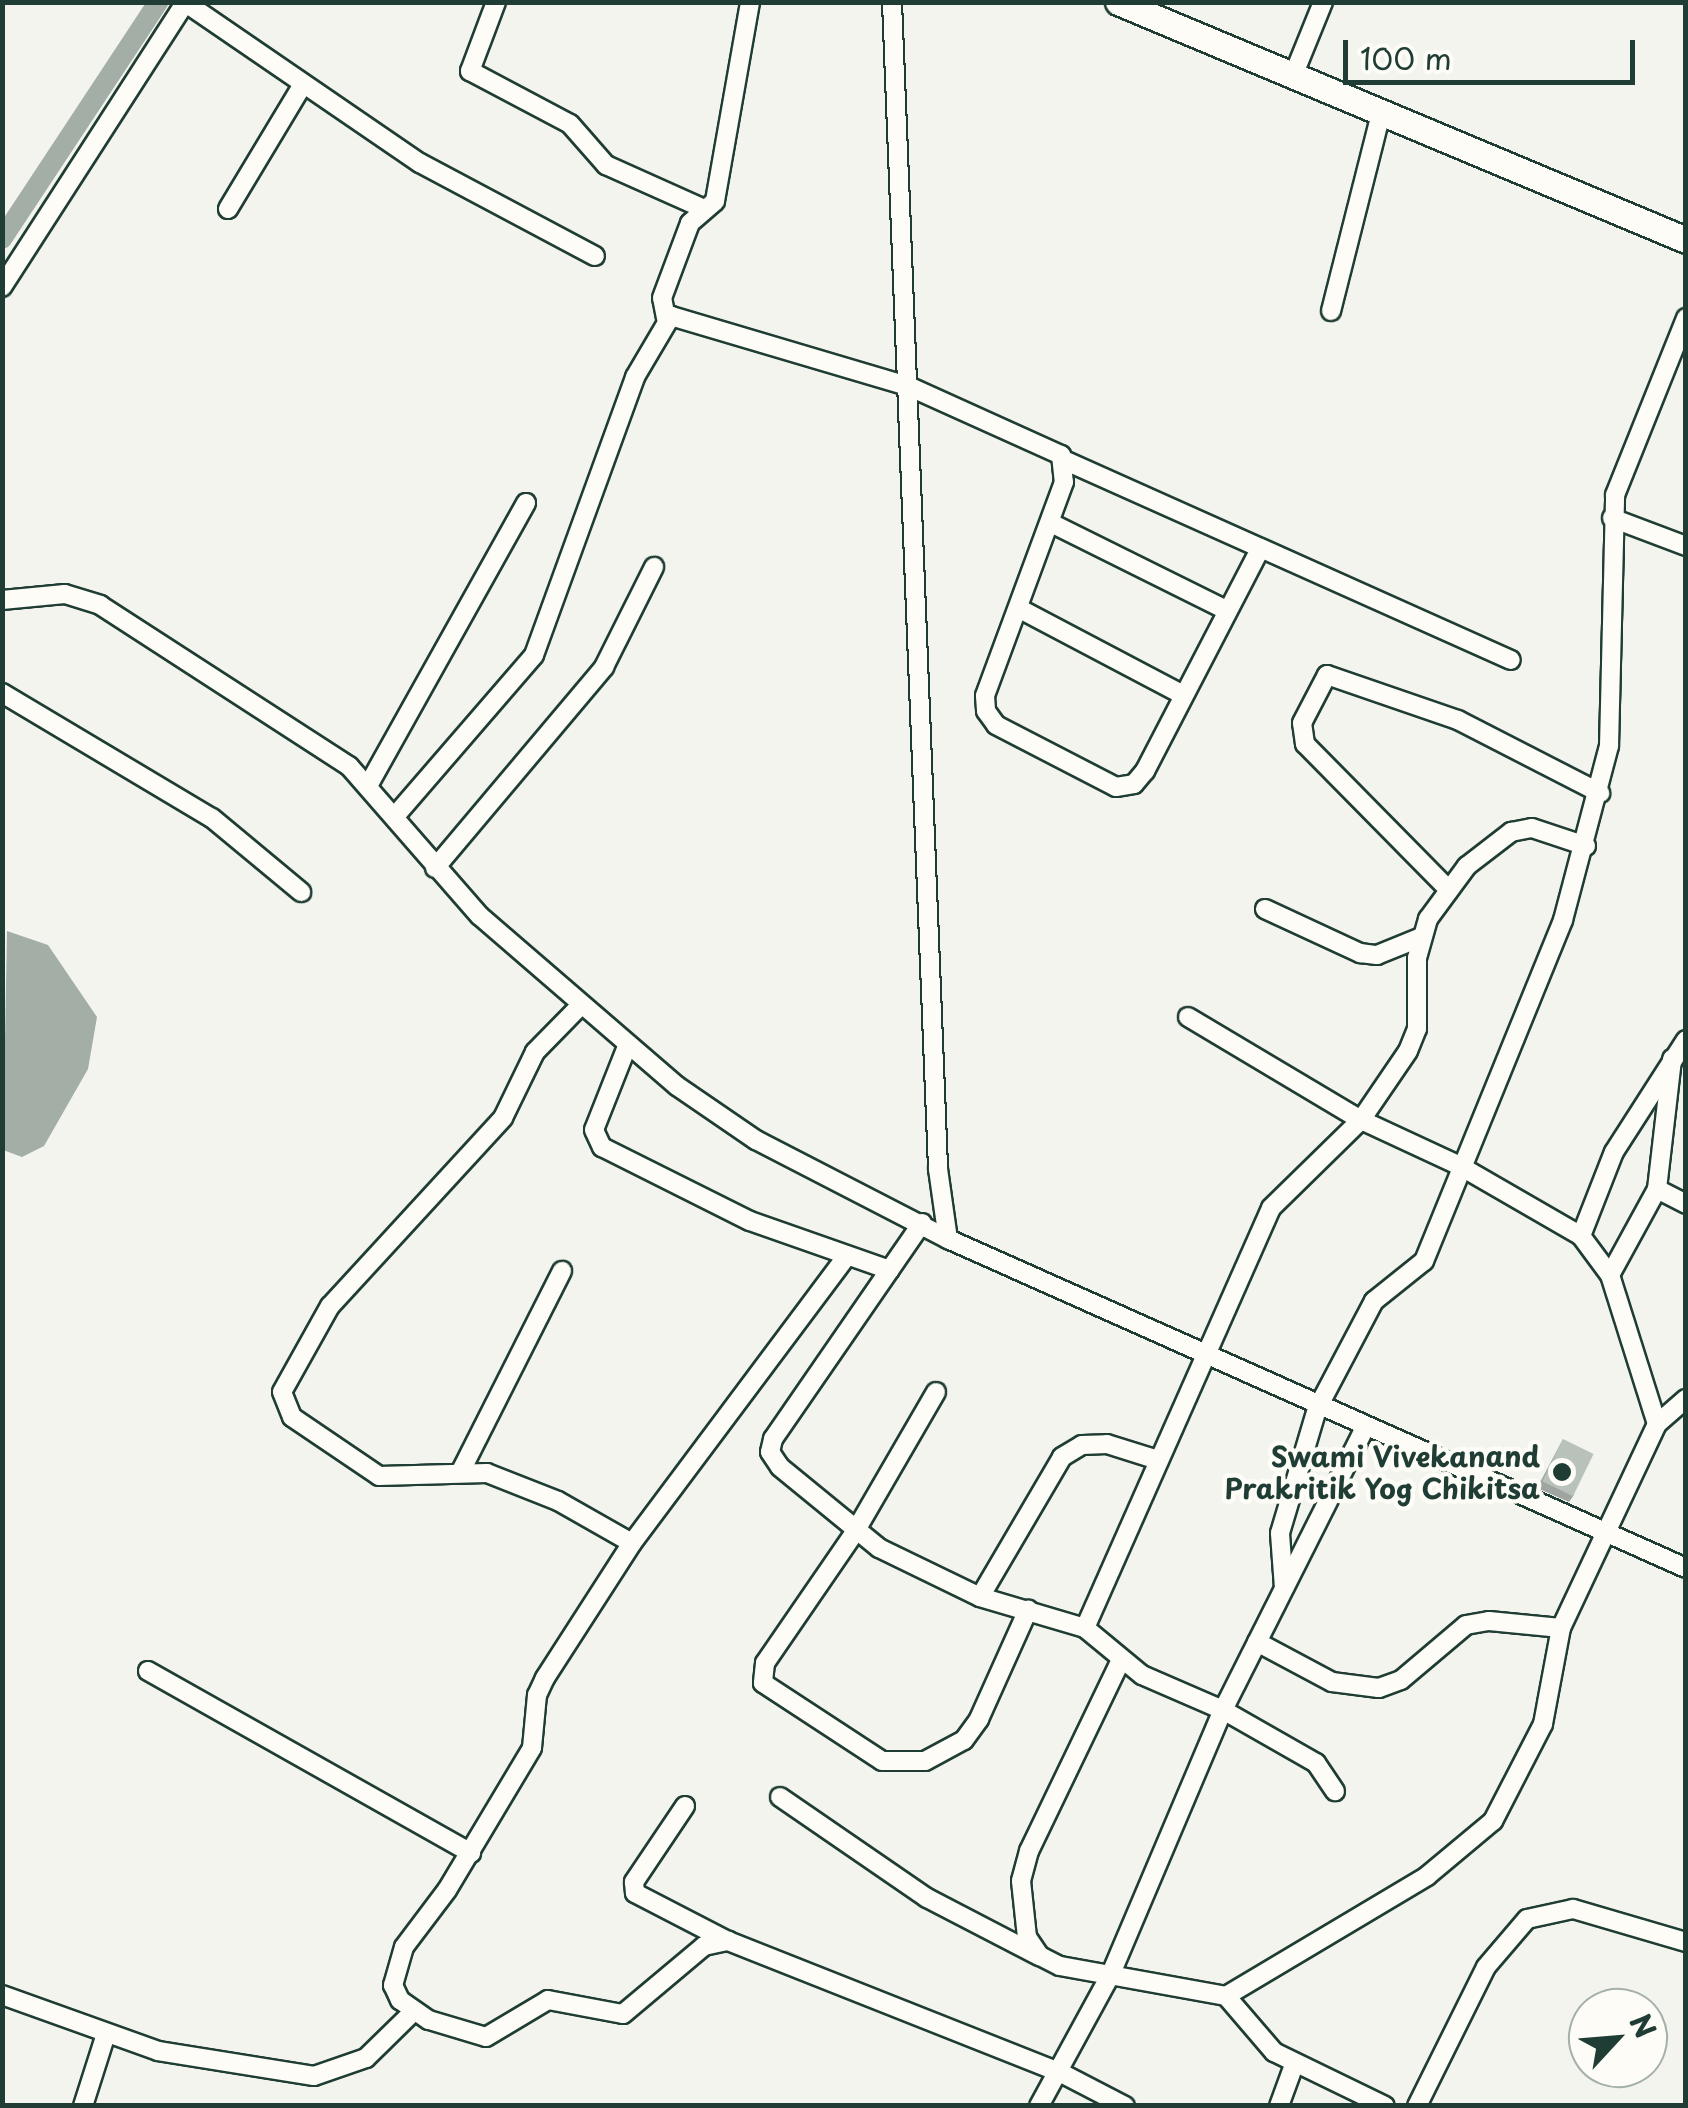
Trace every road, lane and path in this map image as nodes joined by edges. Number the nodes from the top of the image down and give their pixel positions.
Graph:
1 (496, 2) edge
2 (750, 2) edge
3 (892, 2) edge
4 (1118, 2) edge
5 (1323, 2) edge
6 (186, 3) edge
7 (1293, 76) junction
8 (302, 86) junction
9 (1382, 114) junction
10 (228, 208) dead end
11 (702, 208) junction
12 (1686, 240) edge
13 (596, 256) dead end
14 (2, 287) edge
15 (1331, 311) dead end
16 (666, 318) junction
17 (1686, 318) edge
18 (908, 386) junction
19 (1066, 461) junction
20 (526, 503) dead end
21 (1612, 518) junction
22 (1051, 523) junction
23 (1686, 546) edge
24 (1260, 549) junction
25 (654, 567) dead end
26 (2, 600) edge
27 (1224, 608) junction
28 (1020, 609) junction
29 (1510, 660) dead end
30 (2, 693) edge
31 (1183, 695) junction
32 (369, 784) junction
33 (1600, 793) junction
34 (396, 815) junction
35 (1586, 846) junction
36 (436, 868) junction
37 (1450, 890) junction
38 (301, 892) dead end
39 (1265, 909) dead end
40 (1420, 938) junction
41 (581, 1005) junction
42 (1188, 1017) dead end
43 (1686, 1040) edge
44 (628, 1044) junction
45 (1672, 1059) junction
46 (1361, 1120) junction
47 (1460, 1166) junction
48 (1657, 1189) junction
49 (1686, 1204) edge
50 (922, 1223) junction
51 (1581, 1236) junction
52 (948, 1239) junction
53 (846, 1257) junction
54 (890, 1270) junction
55 (562, 1271) dead end
56 (1610, 1275) junction
57 (1207, 1358) junction
58 (936, 1392) dead end
59 (1686, 1400) edge
60 (1317, 1409) junction
61 (1657, 1424) junction
62 (1365, 1428) junction
63 (1158, 1460) junction
64 (462, 1469) junction
65 (1608, 1530) junction
66 (856, 1532) junction
67 (632, 1543) junction
68 (1686, 1568) edge
69 (1284, 1588) junction
70 (980, 1598) junction
71 (1028, 1610) junction
72 (1084, 1628) junction
73 (1561, 1628) junction
74 (1257, 1642) junction
75 (1120, 1662) junction
76 (148, 1671) dead end
77 (1224, 1710) junction
78 (1335, 1791) dead end
79 (780, 1798) dead end
80 (685, 1806) dead end
81 (470, 1853) junction
82 (728, 1941) junction
83 (1686, 1942) edge
84 (1040, 1956) junction
85 (1110, 1976) junction
86 (2, 1995) edge
87 (1226, 1996) junction
88 (414, 2011) junction
89 (106, 2034) junction
90 (1294, 2065) junction
91 (1061, 2073) junction
92 (82, 2106) edge
93 (1039, 2106) edge
94 (1125, 2106) edge
95 (1279, 2106) edge
96 (1386, 2106) edge
97 (1417, 2106) edge

1 - 11 street
2 - 11 street
3 - 18 street
4 - 7 main road
5 - 7 street
6 - 8 street
6 - 14 street
7 - 9 main road
8 - 10 street
8 - 13 street
9 - 12 main road
9 - 15 street
11 - 16 street
16 - 18 street
16 - 34 street
17 - 21 street
18 - 19 street
18 - 52 street
19 - 22 street
19 - 24 street
20 - 32 street
21 - 23 street
21 - 33 street
22 - 27 street
22 - 28 street
24 - 27 street
24 - 29 street
25 - 36 street
26 - 32 street
27 - 31 street
28 - 31 street
28 - 31 street
30 - 38 street
32 - 34 street
33 - 35 street
33 - 37 street
34 - 36 street
35 - 37 street
35 - 47 street
36 - 41 street
37 - 40 street
39 - 40 street
40 - 46 street
41 - 44 street
41 - 64 street
42 - 46 street
43 - 45 street
44 - 50 street
44 - 53 street
45 - 48 street
45 - 51 street
46 - 47 street
46 - 57 street
47 - 51 street
47 - 60 street
48 - 49 street
48 - 56 street
50 - 52 street
50 - 54 street
51 - 56 street
52 - 57 street
53 - 54 street
53 - 67 street
54 - 66 street
55 - 64 street
56 - 61 street
57 - 60 street
57 - 63 street
58 - 66 street
59 - 61 street
60 - 62 street
60 - 69 street
61 - 65 street
62 - 65 street
62 - 69 street
63 - 70 street
63 - 72 street
64 - 67 street
65 - 68 street
65 - 73 street
66 - 70 street
66 - 71 street
67 - 81 street
69 - 74 street
70 - 71 street
71 - 72 street
72 - 75 street
73 - 74 street
73 - 87 street
74 - 77 street
75 - 77 street
75 - 84 street
76 - 81 street
77 - 78 street
77 - 85 street
79 - 84 street
80 - 82 street
81 - 88 street
82 - 88 street
82 - 91 street
83 - 97 street
84 - 85 street
85 - 87 street
85 - 91 street
86 - 89 street
87 - 90 street
88 - 89 street
89 - 92 street
90 - 95 street
90 - 96 street
91 - 93 street
91 - 94 street

